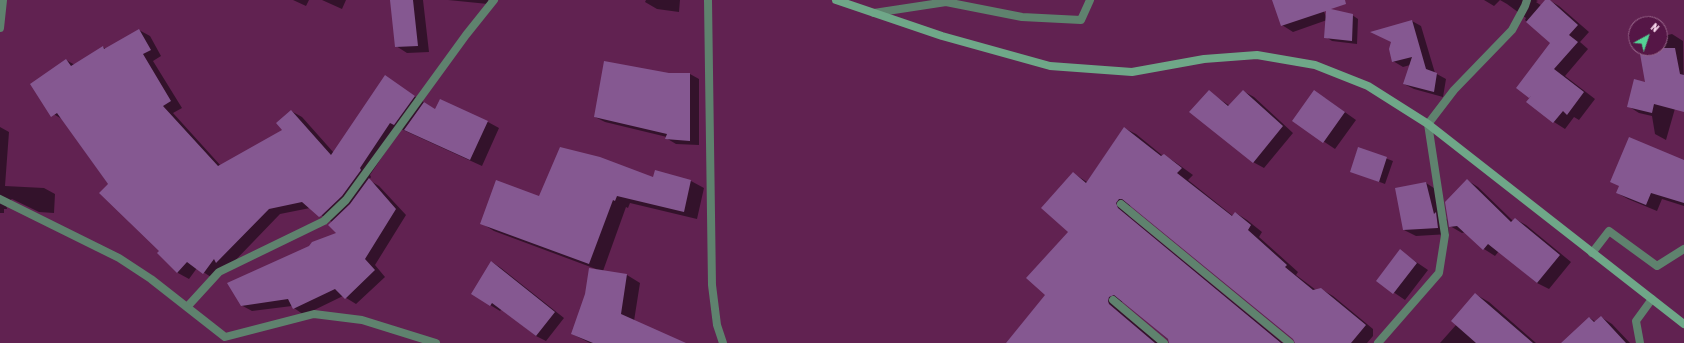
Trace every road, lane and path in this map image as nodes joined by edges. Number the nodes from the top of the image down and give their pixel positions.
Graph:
1 (3, 0) edge
2 (494, 0) edge
3 (708, 0) edge
4 (836, 0) edge
5 (1090, 0) edge
6 (1527, 0) edge
7 (874, 13) junction
8 (0, 28) edge
9 (1428, 124) junction
10 (0, 199) edge
11 (1121, 204) dead end
12 (1684, 248) edge
13 (1592, 253) junction
14 (1652, 299) junction
15 (1113, 300) dead end
16 (187, 307) junction
17 (1684, 324) edge
18 (436, 343) edge
19 (723, 343) edge
20 (1164, 343) edge
21 (1290, 343) edge
22 (1378, 343) edge
23 (1640, 343) edge

1 - 8 street
2 - 16 street
3 - 19 street
4 - 7 street
5 - 7 street
6 - 9 street
7 - 9 street
9 - 13 street
9 - 22 street
10 - 16 street
11 - 21 street
12 - 13 street
13 - 14 street
14 - 17 street
14 - 23 street
15 - 20 street
16 - 18 street

